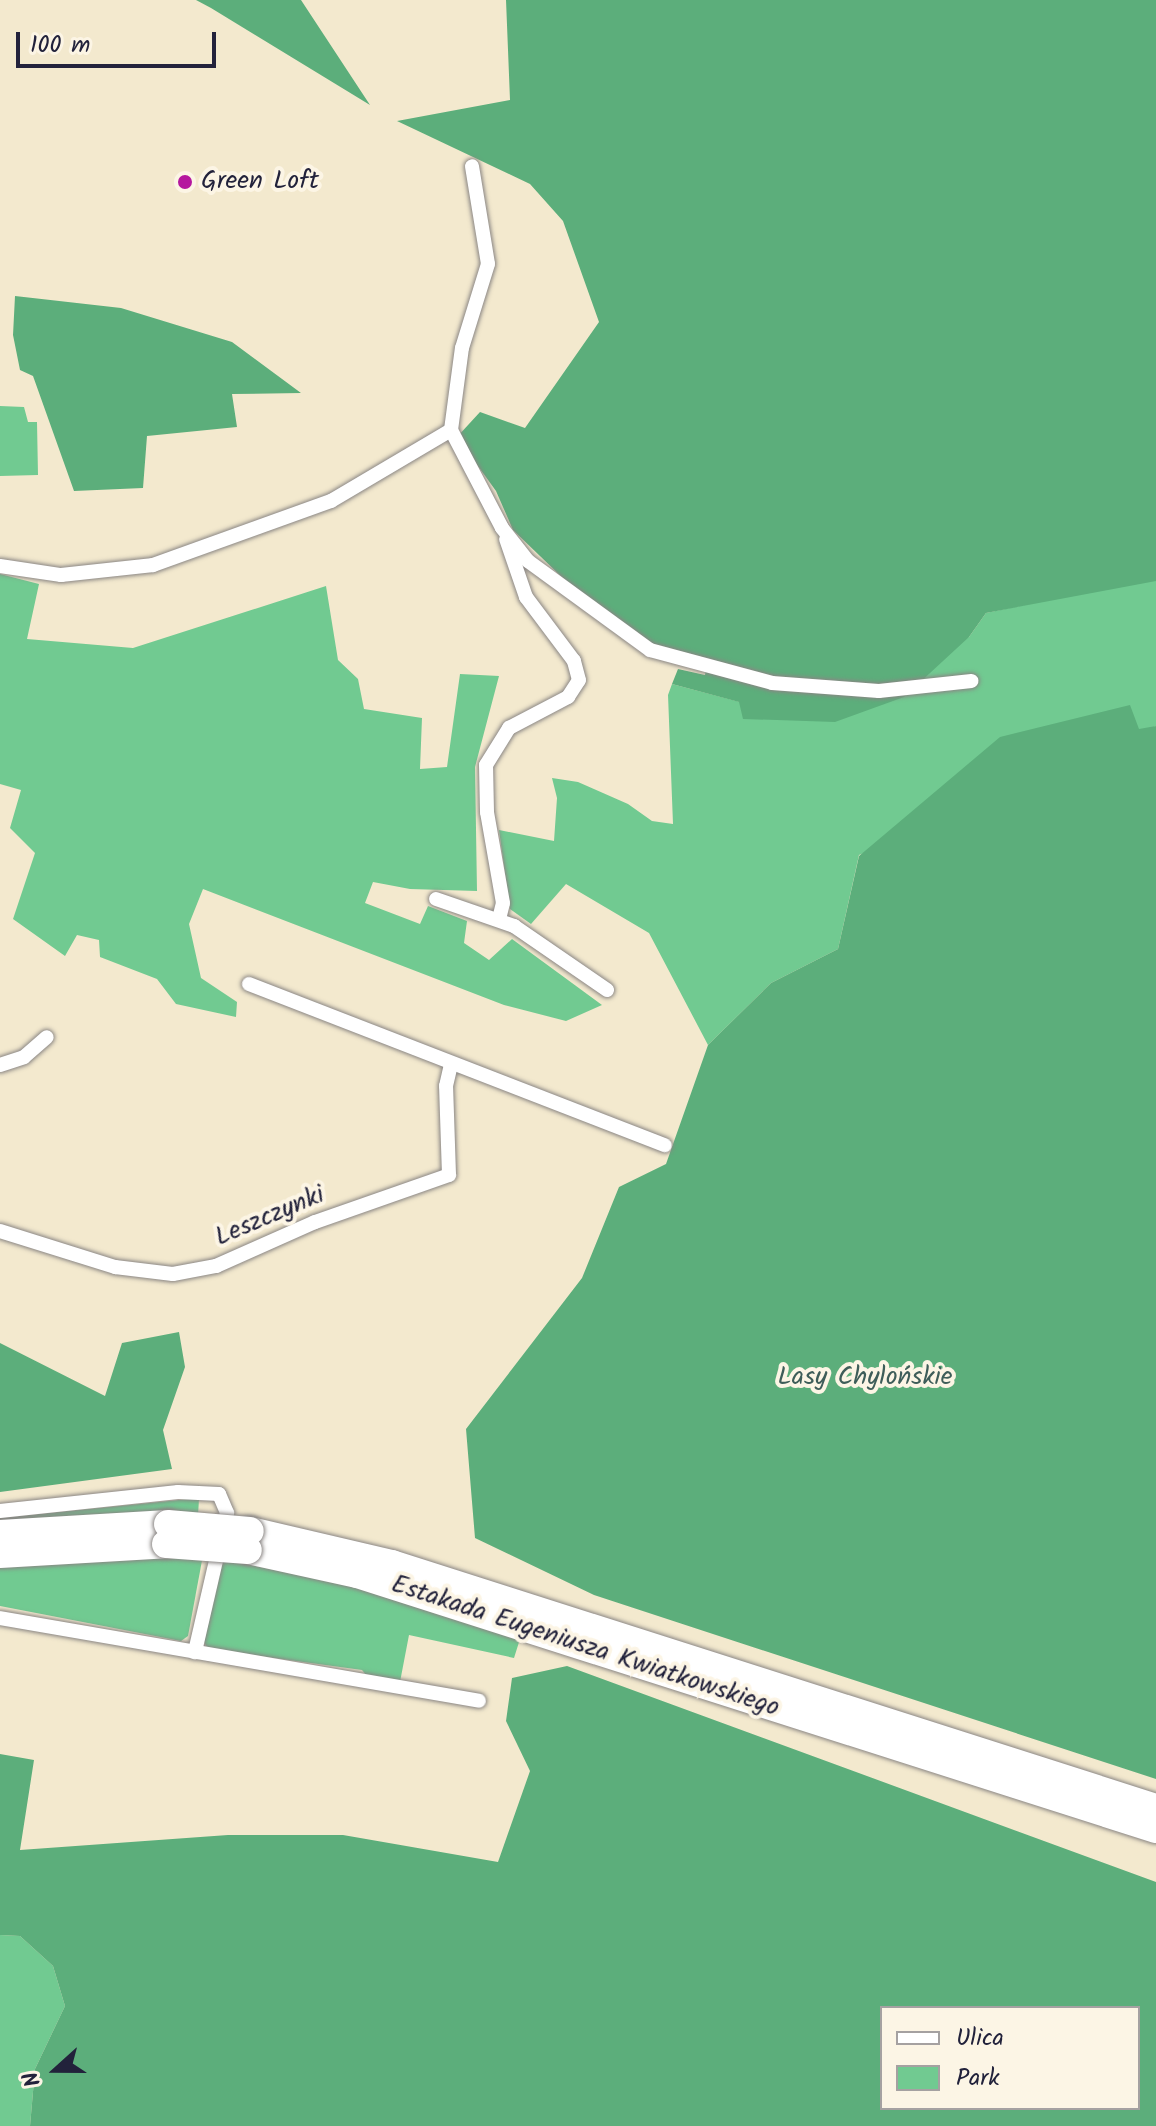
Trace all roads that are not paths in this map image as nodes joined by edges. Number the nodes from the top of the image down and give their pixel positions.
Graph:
1 (472, 166) dead end
2 (451, 430) junction
3 (502, 528) junction
4 (0, 566) edge
5 (971, 681) dead end
6 (436, 899) dead end
7 (499, 919) junction
8 (249, 984) dead end
9 (607, 990) dead end
10 (47, 1037) dead end
11 (0, 1065) edge
12 (451, 1065) junction
13 (665, 1145) dead end
14 (0, 1231) edge
15 (0, 1511) edge
16 (0, 1534) edge
17 (167, 1534) junction
18 (0, 1554) edge
19 (0, 1618) edge
20 (195, 1652) junction
21 (479, 1701) dead end
22 (1156, 1808) edge
23 (1156, 1829) edge

1 - 2 street
2 - 3 street
2 - 4 street
3 - 5 street
3 - 7 street
6 - 7 street
7 - 9 street
8 - 12 street
10 - 11 street
12 - 13 street
12 - 14 street, Leszczynki
15 - 20 street
16 - 17 highway, Estakada Eugeniusza Kwiatkowskiego
17 - 18 highway, Estakada Eugeniusza Kwiatkowskiego
17 - 22 highway, Estakada Eugeniusza Kwiatkowskiego, bridge
17 - 23 highway, Estakada Eugeniusza Kwiatkowskiego, bridge
19 - 20 street
20 - 21 street

